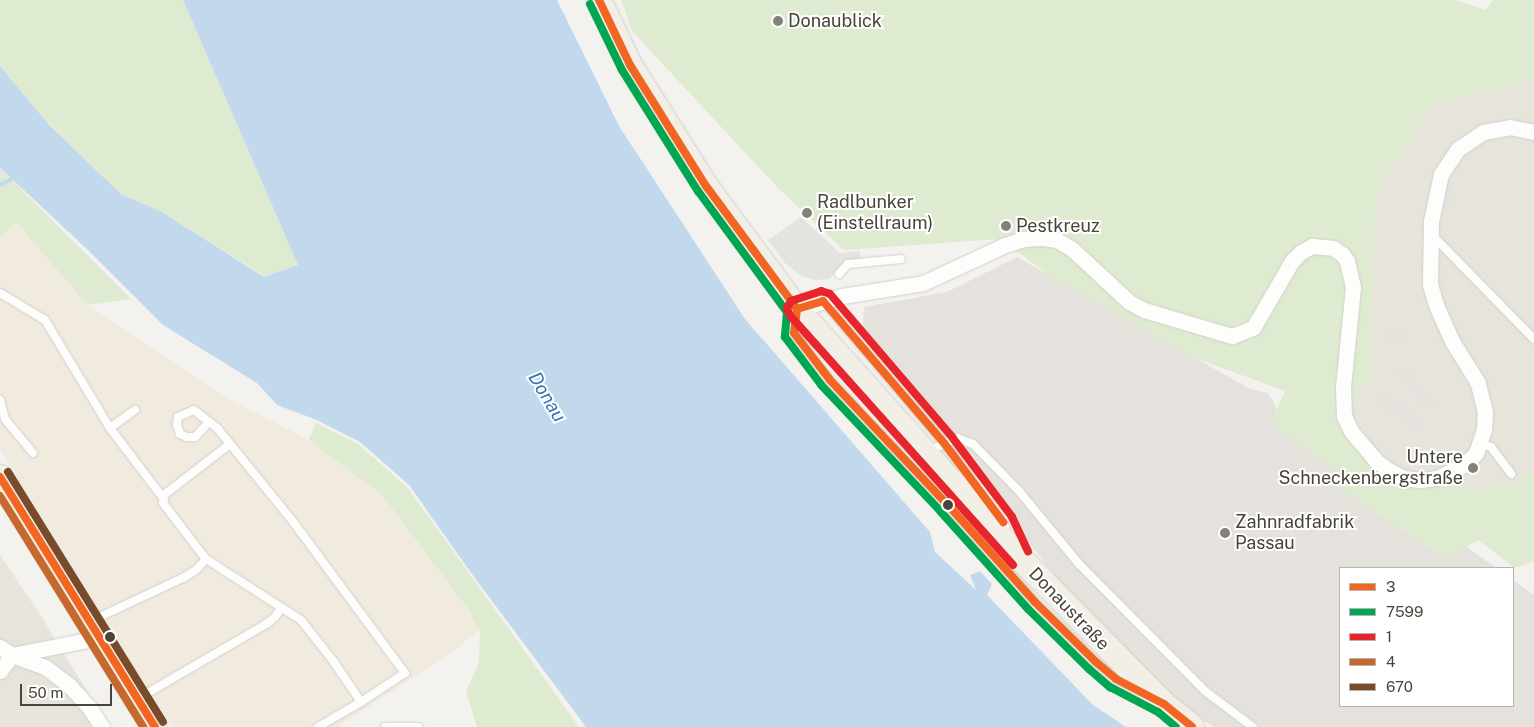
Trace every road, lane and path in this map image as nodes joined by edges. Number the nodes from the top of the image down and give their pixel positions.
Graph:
1 (599, 0) edge
2 (1534, 132) edge
3 (1430, 233) junction
4 (901, 259) dead end
5 (839, 274) dead end
6 (0, 293) edge
7 (823, 301) junction
8 (797, 309) junction
9 (1534, 339) edge
10 (0, 400) edge
11 (135, 410) dead end
12 (209, 422) dead end
13 (110, 428) junction
14 (1481, 443) junction
15 (230, 444) junction
16 (935, 447) junction
17 (33, 453) dead end
18 (1510, 474) dead end
19 (0, 477) edge
20 (163, 498) junction
21 (206, 559) junction
22 (281, 608) junction
23 (93, 628) junction
24 (6, 651) edge
25 (0, 671) edge
26 (138, 699) junction
27 (361, 702) junction
28 (1164, 704) junction
29 (102, 727) edge
30 (155, 727) edge
31 (318, 727) edge
32 (384, 727) edge
33 (418, 727) edge
34 (1192, 727) edge
35 (1253, 727) edge

1 - 8 main road, Donaustraße
2 - 3 street
3 - 9 lane
3 - 14 street
4 - 5 lane
6 - 13 lane
7 - 8 street
7 - 14 street
7 - 16 lane
8 - 16 main road, Donaustraße
8 - 28 lane, Donaustraße
10 - 17 lane
11 - 13 lane
12 - 15 lane
13 - 20 lane
14 - 18 lane
15 - 20 lane
15 - 27 lane
16 - 28 main road, Donaustraße
16 - 35 lane
19 - 23 main road
20 - 21 lane
21 - 22 lane
21 - 23 lane
22 - 26 lane
22 - 27 lane
23 - 24 street
23 - 26 main road
24 - 25 street
24 - 29 street
26 - 30 main road
27 - 31 lane
28 - 34 main road, Donaustraße
32 - 33 lane

